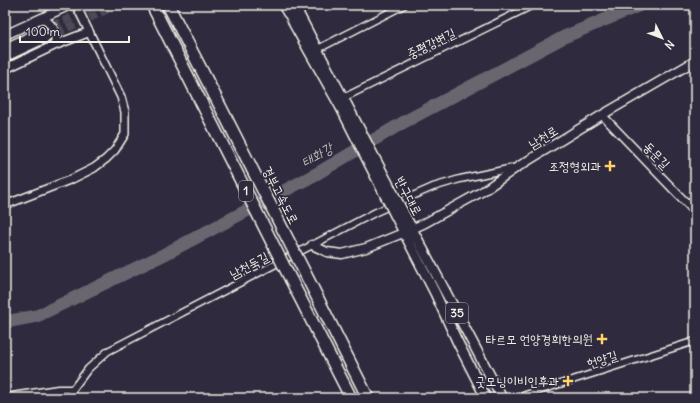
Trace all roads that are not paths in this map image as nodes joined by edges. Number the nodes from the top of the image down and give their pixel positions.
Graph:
1 (70, 5) edge
2 (76, 5) edge
3 (152, 5) edge
4 (168, 5) edge
5 (404, 5) edge
6 (533, 5) edge
7 (288, 7) edge
8 (43, 18) junction
9 (89, 32) junction
10 (5, 35) edge
11 (55, 45) junction
12 (5, 48) edge
13 (313, 51) junction
14 (5, 57) edge
15 (695, 61) edge
16 (5, 69) edge
17 (342, 102) junction
18 (602, 115) junction
19 (516, 168) junction
20 (695, 196) edge
21 (688, 205) junction
22 (5, 206) edge
23 (695, 212) edge
24 (399, 213) junction
25 (412, 228) junction
26 (403, 233) junction
27 (312, 245) junction
28 (695, 341) edge
29 (73, 389) junction
30 (29, 394) junction
31 (5, 397) edge
32 (38, 398) edge
33 (69, 398) edge
34 (351, 398) edge
35 (368, 398) edge
36 (486, 398) edge
37 (502, 398) edge
38 (516, 398) edge

1 - 8 main road
2 - 9 street
3 - 34 highway, 1, bridge
4 - 35 highway, 경부고속도로 / 1, bridge
5 - 13 street
6 - 17 street, 중평강변길
7 - 13 main road, 35
8 - 10 main road
8 - 11 main road
9 - 11 main road
9 - 22 street
11 - 16 main road
12 - 14 main road
13 - 17 main road, 35
15 - 18 main road, 남천로
17 - 24 main road, 35, bridge
18 - 19 main road, 남천로
18 - 21 street, 동문길
19 - 25 main road, 남천로
19 - 27 street, 남천둑길
20 - 21 street
21 - 23 street, 동문길
24 - 25 main road, 반구대로 / 35
24 - 26 main road, 반구대로 / 35
25 - 26 main road, 남천로
25 - 37 main road, 반구대로 / 35
26 - 27 main road, 남천로
26 - 36 main road, 반구대로 / 35
27 - 29 street, 남천둑길
28 - 38 street, 헌양길
29 - 30 street
29 - 33 street, 남천둑길
30 - 31 street
30 - 32 street

